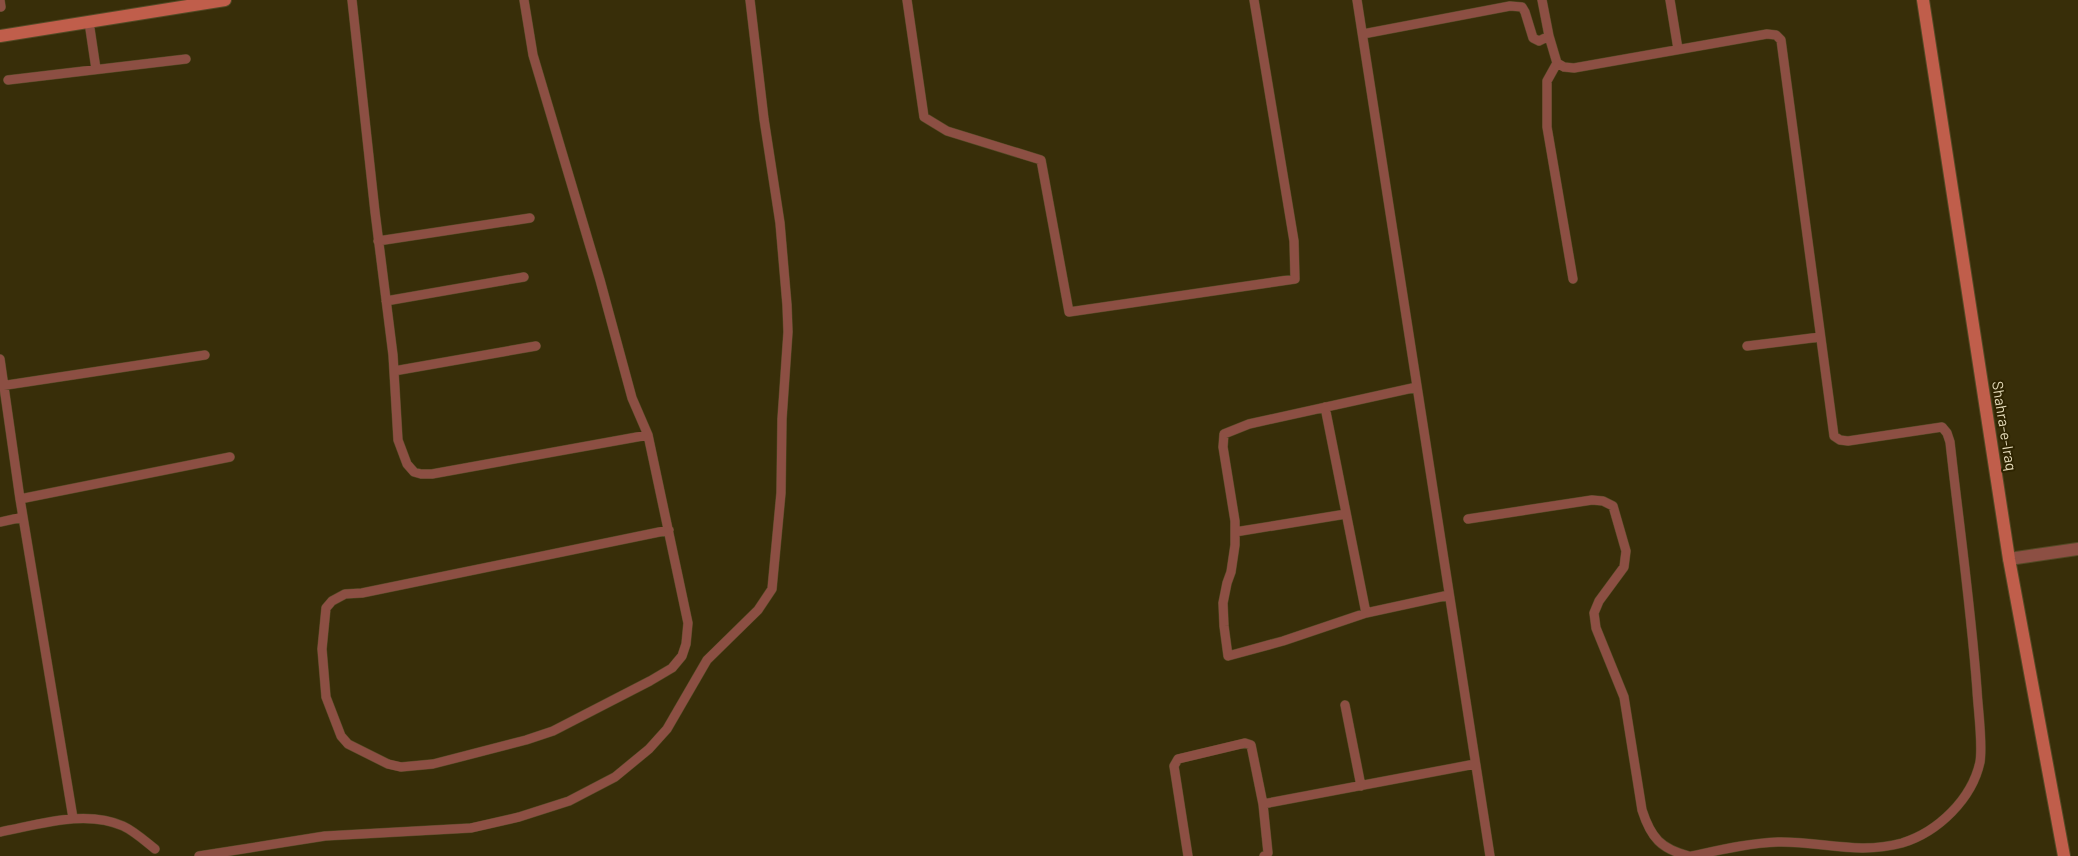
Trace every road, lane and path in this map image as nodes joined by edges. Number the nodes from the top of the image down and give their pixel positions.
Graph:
1 (225, 0) edge
2 (352, 0) edge
3 (524, 0) edge
4 (750, 0) edge
5 (907, 0) edge
6 (1254, 0) edge
7 (1358, 0) edge
8 (1542, 0) edge
9 (1670, 0) edge
10 (1923, 0) edge
11 (198, 2) edge
12 (89, 22) junction
13 (1363, 34) junction
14 (0, 36) edge
15 (1549, 36) junction
16 (1678, 49) junction
17 (186, 58) dead end
18 (1557, 63) junction
19 (96, 69) junction
20 (8, 80) dead end
21 (530, 218) dead end
22 (378, 242) junction
23 (524, 277) dead end
24 (1573, 279) dead end
25 (386, 301) junction
26 (1820, 337) junction
27 (536, 346) dead end
28 (1747, 346) dead end
29 (205, 355) dead end
30 (0, 359) edge
31 (394, 371) junction
32 (2, 385) edge
33 (1417, 387) junction
34 (1325, 407) junction
35 (648, 435) junction
36 (230, 457) dead end
37 (20, 499) junction
38 (1346, 514) junction
39 (23, 518) junction
40 (1468, 519) dead end
41 (0, 522) edge
42 (669, 530) junction
43 (1235, 532) junction
44 (2078, 549) edge
45 (2008, 559) junction
46 (1449, 595) junction
47 (1366, 613) junction
48 (1345, 705) dead end
49 (1475, 764) junction
50 (1360, 786) junction
51 (1263, 804) junction
52 (73, 818) junction
53 (0, 832) edge
54 (155, 849) dead end
55 (199, 856) edge
56 (1188, 856) edge
57 (1264, 856) edge
58 (1490, 856) edge
59 (1691, 856) edge
60 (2064, 856) edge

1 - 11 street
2 - 22 lane
3 - 35 lane
4 - 55 lane
5 - 6 lane
7 - 13 lane
8 - 15 lane
9 - 16 lane
10 - 45 street, Shahra-e-Iraq
11 - 12 street
12 - 14 street
12 - 19 lane
13 - 15 lane
13 - 33 lane
15 - 18 lane
16 - 18 lane
16 - 26 lane
17 - 19 lane
18 - 24 lane
19 - 20 lane
21 - 22 lane
22 - 25 lane
23 - 25 lane
25 - 31 lane
26 - 28 lane
26 - 59 lane
27 - 31 lane
29 - 32 lane
30 - 32 lane
31 - 35 lane
32 - 37 lane
33 - 34 lane
33 - 46 lane
34 - 38 lane
34 - 43 lane
35 - 42 lane
36 - 37 lane
37 - 39 lane
38 - 43 lane
38 - 47 lane
39 - 41 lane
39 - 52 lane
40 - 59 lane
42 - 42 lane
43 - 47 lane
44 - 45 street
45 - 60 street, Shahra-e-Iraq
46 - 47 lane
46 - 49 lane
48 - 50 lane
49 - 50 lane
49 - 58 lane
50 - 51 lane
51 - 56 lane
51 - 57 lane
52 - 53 lane
52 - 54 lane

